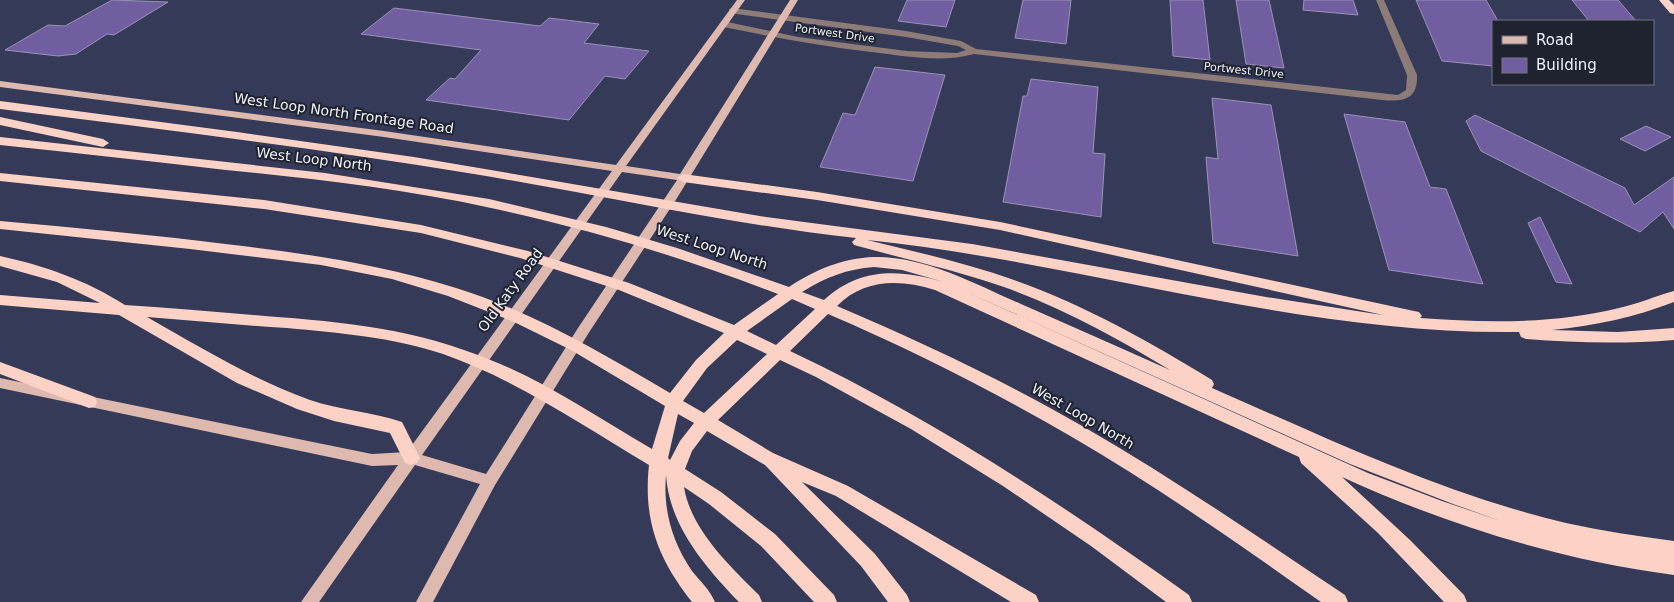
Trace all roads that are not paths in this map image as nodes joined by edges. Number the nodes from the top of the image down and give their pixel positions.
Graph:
1 (741, 0) edge
2 (794, 0) edge
3 (1380, 0) edge
4 (1664, 0) edge
5 (732, 11) junction
6 (1674, 11) edge
7 (781, 19) junction
8 (723, 24) junction
9 (772, 34) junction
10 (974, 51) junction
11 (0, 84) edge
12 (0, 105) edge
13 (0, 121) edge
14 (0, 141) edge
15 (200, 163) junction
16 (619, 169) junction
17 (0, 177) edge
18 (684, 178) junction
19 (0, 187) edge
20 (104, 189) junction
21 (0, 225) edge
22 (811, 229) junction
23 (0, 261) edge
24 (1674, 296) edge
25 (0, 300) edge
26 (1674, 334) edge
27 (0, 368) edge
28 (0, 384) edge
29 (90, 402) junction
30 (411, 458) junction
31 (767, 458) junction
32 (490, 482) junction
33 (1460, 508) junction
34 (1674, 550) edge
35 (1674, 566) edge
36 (309, 602) edge
37 (424, 602) edge
38 (705, 602) edge
39 (752, 602) edge
40 (827, 602) edge
41 (900, 602) edge
42 (1029, 602) edge
43 (1182, 602) edge
44 (1338, 602) edge
45 (1458, 602) edge

1 - 5 main road, Old Katy Road
2 - 7 main road
3 - 10 street, Portwest Drive
4 - 6 highway
5 - 7 street, Portwest Drive
5 - 8 main road, Old Katy Road
7 - 9 main road
7 - 10 street, Portwest Drive
8 - 9 street, Portwest Drive
8 - 16 main road, Old Katy Road
9 - 10 street, Portwest Drive
9 - 18 main road
11 - 16 main road, West Loop North Frontage Road
12 - 22 highway
13 - 15 highway
14 - 15 highway, West Loop North
15 - 44 highway, West Loop North
16 - 18 main road, West Loop North Frontage Road
16 - 30 main road, Old Katy Road
17 - 20 highway
18 - 26 highway
18 - 32 main road
19 - 20 highway
20 - 43 highway
21 - 31 highway
22 - 24 highway
22 - 45 highway
23 - 30 highway
25 - 40 highway
27 - 29 highway
28 - 29 main road
29 - 30 main road
30 - 32 main road
30 - 36 main road, Old Katy Road
31 - 41 highway
31 - 42 highway
32 - 37 main road
33 - 34 highway
33 - 35 highway
33 - 38 highway
33 - 39 highway

